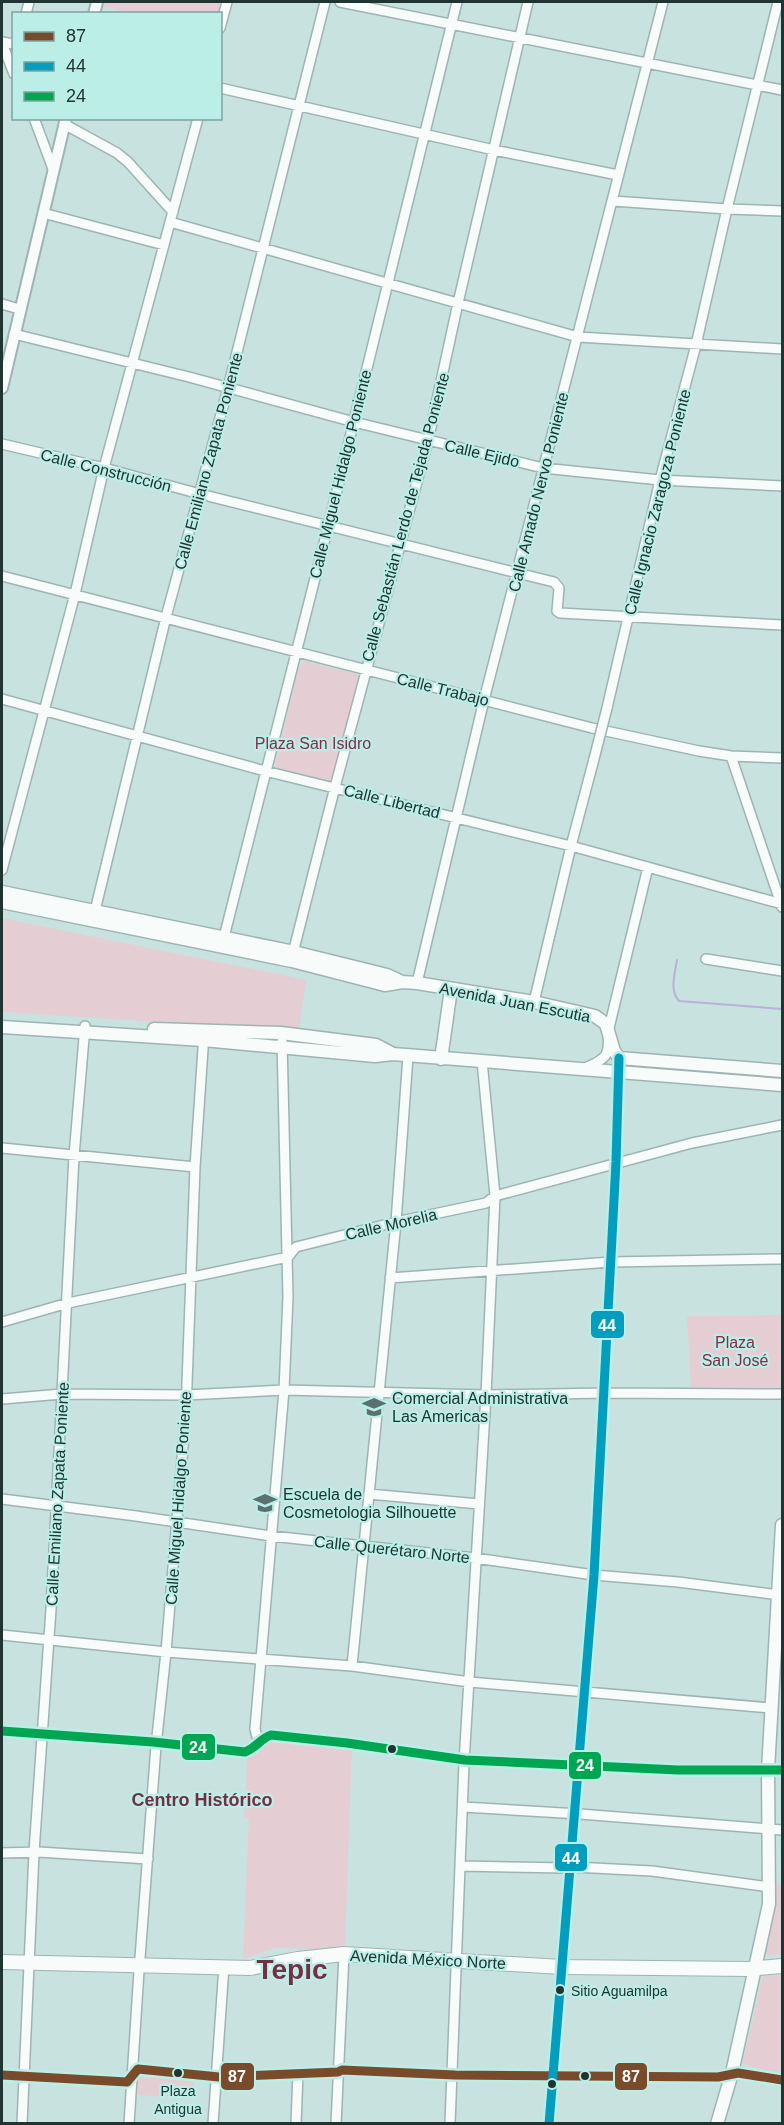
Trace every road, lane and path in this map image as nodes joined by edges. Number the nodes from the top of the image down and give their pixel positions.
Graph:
1 (227, 2) edge
2 (326, 2) edge
3 (340, 2) edge
4 (457, 2) edge
5 (528, 2) edge
6 (663, 2) edge
7 (778, 2) edge
8 (222, 21) edge
9 (452, 24) junction
10 (520, 38) junction
11 (2, 43) edge
12 (648, 64) junction
13 (12, 69) edge
14 (758, 84) junction
15 (222, 88) edge
16 (783, 90) edge
17 (299, 107) junction
18 (35, 120) edge
19 (197, 120) edge
20 (65, 121) edge
21 (425, 135) junction
22 (494, 150) junction
23 (53, 169) junction
24 (618, 175) junction
25 (613, 201) junction
26 (727, 209) junction
27 (783, 211) edge
28 (173, 212) junction
29 (43, 213) junction
30 (170, 222) junction
31 (164, 245) junction
32 (263, 248) junction
33 (387, 283) junction
34 (458, 303) junction
35 (2, 304) edge
36 (19, 309) junction
37 (14, 334) junction
38 (578, 337) junction
39 (696, 345) junction
40 (783, 349) edge
41 (133, 364) junction
42 (2, 388) edge
43 (228, 388) junction
44 (354, 422) junction
45 (428, 441) junction
46 (2, 444) edge
47 (104, 468) junction
48 (543, 468) junction
49 (660, 480) junction
50 (783, 486) edge
51 (200, 494) junction
52 (328, 527) junction
53 (400, 544) junction
54 (517, 573) junction
55 (2, 576) edge
56 (75, 594) junction
57 (166, 617) junction
58 (628, 618) junction
59 (783, 625) edge
60 (296, 651) junction
61 (365, 670) junction
62 (2, 699) edge
63 (484, 700) junction
64 (44, 711) junction
65 (137, 735) junction
66 (731, 756) junction
67 (783, 758) edge
68 (265, 771) junction
69 (335, 787) junction
70 (456, 817) junction
71 (571, 846) junction
72 (648, 867) junction
73 (2, 870) edge
74 (2, 892) edge
75 (2, 902) edge
76 (782, 905) edge
77 (94, 916) junction
78 (223, 942) junction
79 (293, 956) junction
80 (706, 959) dead end
81 (783, 971) edge
82 (417, 983) junction
83 (451, 989) junction
84 (534, 1002) junction
85 (2, 1019) edge
86 (2, 1027) edge
87 (85, 1029) junction
88 (608, 1032) junction
89 (281, 1033) junction
90 (204, 1036) junction
91 (282, 1047) junction
92 (393, 1054) junction
93 (408, 1056) junction
94 (441, 1059) junction
95 (482, 1061) junction
96 (619, 1064) junction
97 (585, 1068) junction
98 (783, 1071) edge
99 (783, 1085) edge
100 (783, 1125) edge
101 (2, 1148) edge
102 (74, 1156) junction
103 (616, 1162) junction
104 (195, 1167) junction
105 (495, 1196) junction
106 (396, 1222) junction
107 (288, 1257) junction
108 (783, 1259) edge
109 (611, 1262) junction
110 (491, 1269) junction
111 (191, 1277) junction
112 (390, 1278) junction
113 (68, 1303) junction
114 (2, 1322) edge
115 (284, 1390) junction
116 (378, 1393) junction
117 (604, 1393) junction
118 (62, 1394) junction
119 (783, 1394) edge
120 (186, 1395) junction
121 (486, 1395) junction
122 (2, 1399) edge
123 (369, 1494) junction
124 (2, 1499) edge
125 (479, 1504) junction
126 (55, 1506) junction
127 (176, 1522) junction
128 (783, 1525) edge
129 (272, 1536) junction
130 (364, 1546) junction
131 (475, 1558) junction
132 (594, 1575) junction
133 (781, 1595) edge
134 (2, 1635) edge
135 (49, 1640) junction
136 (166, 1652) junction
137 (260, 1660) junction
138 (352, 1666) junction
139 (470, 1682) junction
140 (584, 1692) junction
141 (771, 1708) junction
142 (2, 1731) edge
143 (43, 1734) junction
144 (261, 1739) junction
145 (157, 1743) junction
146 (465, 1760) junction
147 (579, 1765) junction
148 (768, 1770) junction
149 (783, 1770) edge
150 (463, 1807) junction
151 (575, 1814) junction
152 (769, 1828) junction
153 (783, 1830) edge
154 (34, 1852) junction
155 (2, 1853) edge
156 (148, 1859) junction
157 (461, 1866) junction
158 (571, 1867) junction
159 (770, 1887) junction
160 (344, 1954) junction
161 (457, 1961) junction
162 (2, 1962) edge
163 (29, 1962) junction
164 (139, 1964) junction
165 (224, 1966) junction
166 (562, 1966) junction
167 (783, 1966) edge
168 (755, 1974) junction
169 (338, 2072) junction
170 (298, 2073) junction
171 (732, 2073) junction
172 (451, 2074) junction
173 (2, 2075) edge
174 (24, 2075) junction
175 (553, 2076) junction
176 (215, 2077) junction
177 (132, 2078) junction
178 (783, 2080) edge
179 (22, 2124) edge
180 (129, 2124) edge
181 (213, 2124) edge
182 (296, 2124) edge
183 (336, 2124) edge
184 (450, 2124) edge
185 (549, 2124) edge
186 (717, 2124) edge

1 - 8 street
2 - 17 street, Calle Emiliano Zapata Poniente
3 - 9 street
4 - 9 street, Calle Miguel Hidalgo Poniente
5 - 10 street, Calle Sebastián Lerdo de Tejada Poniente
6 - 12 street, Calle Amado Nervo Poniente
7 - 14 street, Calle Ignacio Zaragoza Poniente
9 - 10 street
9 - 21 street, Calle Miguel Hidalgo Poniente
10 - 12 street
10 - 22 street, Calle Sebastián Lerdo de Tejada Poniente
11 - 13 street
12 - 14 street
12 - 24 street, Calle Amado Nervo Poniente
14 - 16 street
14 - 26 street, Calle Ignacio Zaragoza Poniente
15 - 17 street
17 - 21 street
17 - 32 street, Calle Emiliano Zapata Poniente
18 - 23 street
19 - 28 street
20 - 23 street
20 - 28 street
21 - 22 street
21 - 33 street, Calle Miguel Hidalgo Poniente
22 - 24 street
22 - 34 street, Calle Sebastián Lerdo de Tejada Poniente
23 - 29 street
24 - 25 street, Calle Amado Nervo Poniente
25 - 26 street
25 - 38 street, Calle Amado Nervo Poniente
26 - 27 street
26 - 39 street, Calle Ignacio Zaragoza Poniente
28 - 30 street
29 - 31 street
29 - 36 street
30 - 31 street
30 - 32 street
31 - 41 street
32 - 33 street
32 - 43 street, Calle Emiliano Zapata Poniente
33 - 34 street
33 - 44 street, Calle Miguel Hidalgo Poniente
34 - 38 street
34 - 45 street, Calle Sebastián Lerdo de Tejada Poniente
35 - 36 street
36 - 37 street
37 - 41 street, Calle Ejido
37 - 42 street
38 - 39 street
38 - 48 street, Calle Amado Nervo Poniente
39 - 40 street
39 - 49 street, Calle Ignacio Zaragoza Poniente
41 - 43 street, Calle Ejido
41 - 47 street
43 - 44 street, Calle Ejido
43 - 51 street, Calle Emiliano Zapata Poniente
44 - 45 street, Calle Ejido
44 - 52 street, Calle Miguel Hidalgo Poniente
45 - 48 street, Calle Ejido
45 - 53 street, Calle Sebastián Lerdo de Tejada Poniente
46 - 47 street, Calle Construcción
47 - 51 street, Calle Construcción
47 - 56 street
48 - 49 street, Calle Ejido
48 - 54 street, Calle Amado Nervo Poniente
49 - 50 street, Calle Ejido
49 - 58 street, Calle Ignacio Zaragoza Poniente
51 - 52 street, Calle Construcción
51 - 57 street, Calle Emiliano Zapata Poniente
52 - 53 street, Calle Construcción
52 - 60 street, Calle Miguel Hidalgo Poniente
53 - 54 street, Calle Construcción
53 - 61 street, Calle Sebastián Lerdo de Tejada Poniente
54 - 58 street, Calle Construcción
54 - 63 street, Calle Amado Nervo Poniente
55 - 56 street, Calle Trabajo
56 - 57 street, Calle Trabajo
56 - 64 street
57 - 60 street, Calle Trabajo
57 - 65 street, Calle Emiliano Zapata Poniente
58 - 59 street, Calle Construcción
58 - 71 street, Calle Ignacio Zaragoza Poniente, bridge
60 - 61 street, Calle Trabajo
60 - 68 street, Calle Miguel Hidalgo Poniente
61 - 63 street, Calle Trabajo
61 - 69 street, Calle Sebastián Lerdo de Tejada Poniente
62 - 64 street, Calle Libertad
63 - 66 street, Calle Trabajo
63 - 70 street, Calle Amado Nervo Poniente
64 - 65 street, Calle Libertad
64 - 73 street
65 - 68 street, Calle Libertad
65 - 77 street, Calle Emiliano Zapata Poniente
66 - 67 street, Calle Trabajo
66 - 76 street
68 - 69 street, Calle Libertad
68 - 78 street, Calle Miguel Hidalgo Poniente
69 - 70 street, Calle Libertad
69 - 79 street, Calle Sebastián Lerdo de Tejada Poniente
70 - 71 street, Calle Libertad
70 - 82 street, Calle Amado Nervo Poniente
71 - 72 street, Calle Libertad
71 - 84 street, Calle Ignacio Zaragoza Poniente
72 - 76 street, Calle Libertad
72 - 88 street
74 - 77 main road, Avenida Juan Escutia
75 - 77 main road, Avenida Juan Escutia
77 - 78 main road, Avenida Juan Escutia
78 - 79 main road, Avenida Juan Escutia
79 - 82 main road, Avenida Juan Escutia
80 - 81 street
82 - 83 main road, Avenida Juan Escutia
83 - 84 main road, Avenida Juan Escutia
83 - 94 main road
84 - 88 main road, Avenida Juan Escutia
85 - 87 main road
86 - 87 main road
87 - 90 main road
87 - 102 street, Calle Emiliano Zapata Poniente
88 - 96 main road, Avenida Juan Escutia
88 - 97 street
89 - 90 main road
89 - 91 street
89 - 92 main road
90 - 91 main road
90 - 104 street, Calle Miguel Hidalgo Poniente
91 - 92 main road
91 - 107 street
92 - 93 main road
93 - 94 main road
93 - 106 street
94 - 95 main road
95 - 97 main road
95 - 105 street
96 - 97 main road
96 - 98 main road
96 - 99 main road
96 - 103 street
100 - 103 street, Calle Morelia
101 - 102 street
102 - 104 street
102 - 113 street, Calle Emiliano Zapata Poniente
103 - 105 street, Calle Morelia
103 - 109 street
104 - 111 street, Calle Miguel Hidalgo Poniente
105 - 106 street, Calle Morelia
105 - 110 street
106 - 107 street, Calle Morelia
106 - 112 street
107 - 111 street, Calle Morelia
107 - 115 street
108 - 109 street
109 - 110 street
109 - 117 street
110 - 112 street
110 - 121 street
111 - 113 street, Calle Morelia
111 - 120 street, Calle Miguel Hidalgo Poniente
112 - 116 street
113 - 114 street, Calle Morelia
113 - 118 street, Calle Emiliano Zapata Poniente
115 - 116 street
115 - 120 street
115 - 129 street
116 - 121 street
116 - 123 street
117 - 119 street
117 - 121 street
117 - 132 street
118 - 120 street
118 - 122 street
118 - 126 street, Calle Emiliano Zapata Poniente
120 - 127 street, Calle Miguel Hidalgo Poniente
121 - 125 street
123 - 125 street
123 - 130 street
124 - 126 street, Calle Querétaro Norte
125 - 131 street
126 - 127 street, Calle Querétaro Norte
126 - 135 street, Calle Emiliano Zapata Poniente
127 - 129 street, Calle Querétaro Norte
127 - 136 street, Calle Miguel Hidalgo Poniente
128 - 133 main road
129 - 130 street, Calle Querétaro Norte
129 - 137 street
130 - 131 street, Calle Querétaro Norte
130 - 138 street
131 - 132 street, Calle Querétaro Norte
131 - 139 street
132 - 133 street, Calle Querétaro Norte
132 - 140 street
133 - 141 main road
134 - 135 street
135 - 136 street
135 - 143 street, Calle Emiliano Zapata Poniente
136 - 137 street
136 - 145 street, Calle Miguel Hidalgo Poniente
137 - 138 street
137 - 144 street
138 - 139 street
139 - 140 street
139 - 146 street
140 - 141 street
140 - 147 street
141 - 148 main road
142 - 143 street
143 - 145 street
143 - 154 street, Calle Emiliano Zapata Poniente
144 - 145 street
144 - 146 street
145 - 156 street, Calle Miguel Hidalgo Poniente
146 - 147 street
146 - 150 street
147 - 148 street
147 - 151 street
148 - 149 street
148 - 152 main road
150 - 151 street
150 - 157 street
151 - 152 street
151 - 158 street
152 - 153 street
152 - 159 main road
154 - 155 street
154 - 156 street
154 - 163 street, Calle Emiliano Zapata Poniente
156 - 164 street, Calle Miguel Hidalgo Poniente
157 - 158 street
157 - 161 street
158 - 159 street
158 - 166 street
159 - 168 main road
160 - 161 main road, Avenida México Norte
160 - 165 main road, Avenida México Norte
160 - 169 street
161 - 166 main road, Avenida México Norte
161 - 172 street
162 - 163 main road, Avenida México Norte
163 - 164 main road, Avenida México Norte
163 - 174 street, Calle Emiliano Zapata Poniente
164 - 165 main road, Avenida México Norte
164 - 177 street, Calle Miguel Hidalgo Poniente
165 - 176 street
166 - 168 main road, Avenida México Norte
166 - 175 street
167 - 168 main road, Avenida México Norte
168 - 171 main road
169 - 170 street
169 - 172 street
169 - 183 street
170 - 176 street
170 - 182 street
171 - 175 street
171 - 178 street
171 - 186 main road
172 - 175 street
172 - 184 street
173 - 174 street
174 - 177 street
174 - 179 street, Calle Emiliano Zapata Poniente
175 - 185 street
176 - 177 street
176 - 181 street
177 - 180 street, Calle Miguel Hidalgo Poniente

